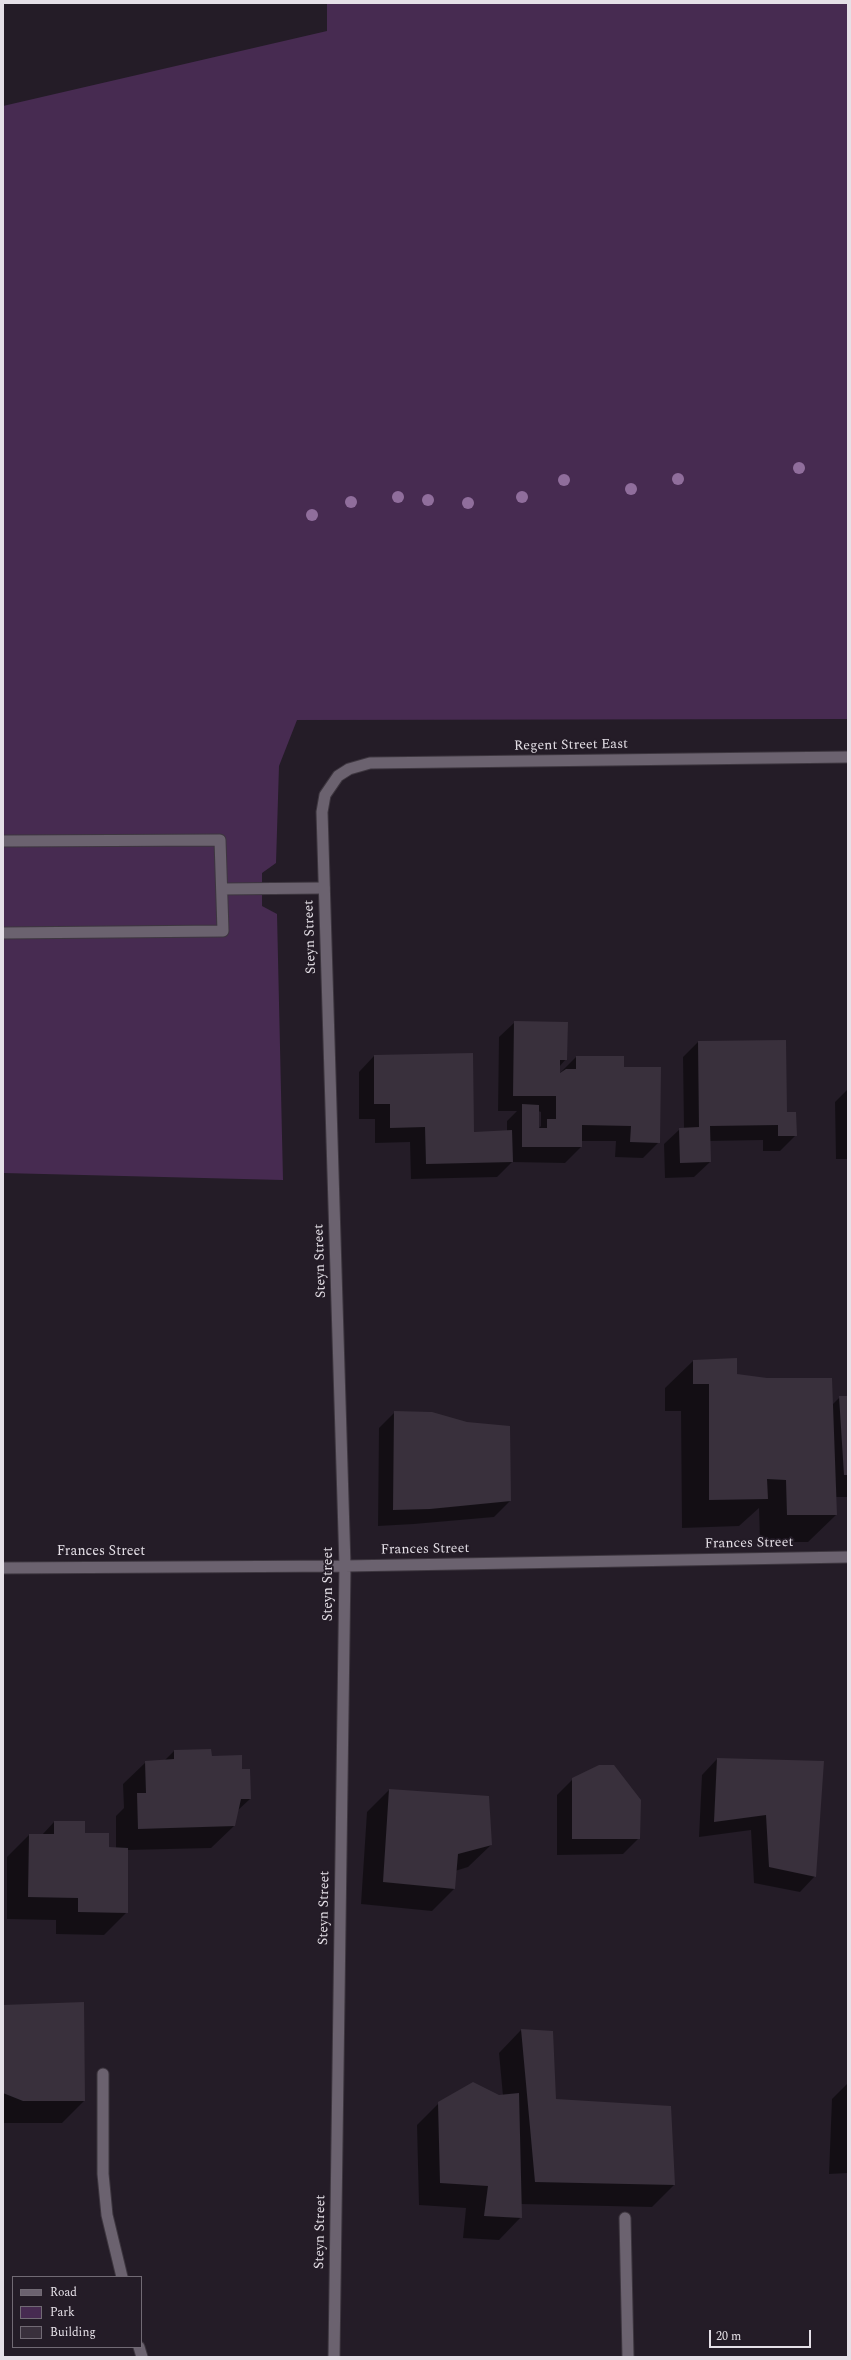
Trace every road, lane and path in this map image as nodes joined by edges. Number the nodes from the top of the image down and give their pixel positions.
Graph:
1 (848, 757) edge
2 (322, 812) joint
3 (3, 841) edge
4 (324, 888) junction
5 (222, 889) junction
6 (3, 934) edge
7 (848, 1557) edge
8 (345, 1566) junction
9 (3, 1568) edge
10 (103, 2074) dead end
11 (625, 2218) dead end
12 (122, 2276) edge
13 (334, 2357) edge
14 (628, 2357) edge

1 - 2 street, Regent Street East
2 - 4 street, Steyn Street
3 - 5 street
4 - 5 street
4 - 8 street, Steyn Street
5 - 6 street
7 - 8 street, Frances Street
8 - 9 street, Frances Street
8 - 13 street, Steyn Street
10 - 12 street
11 - 14 street

